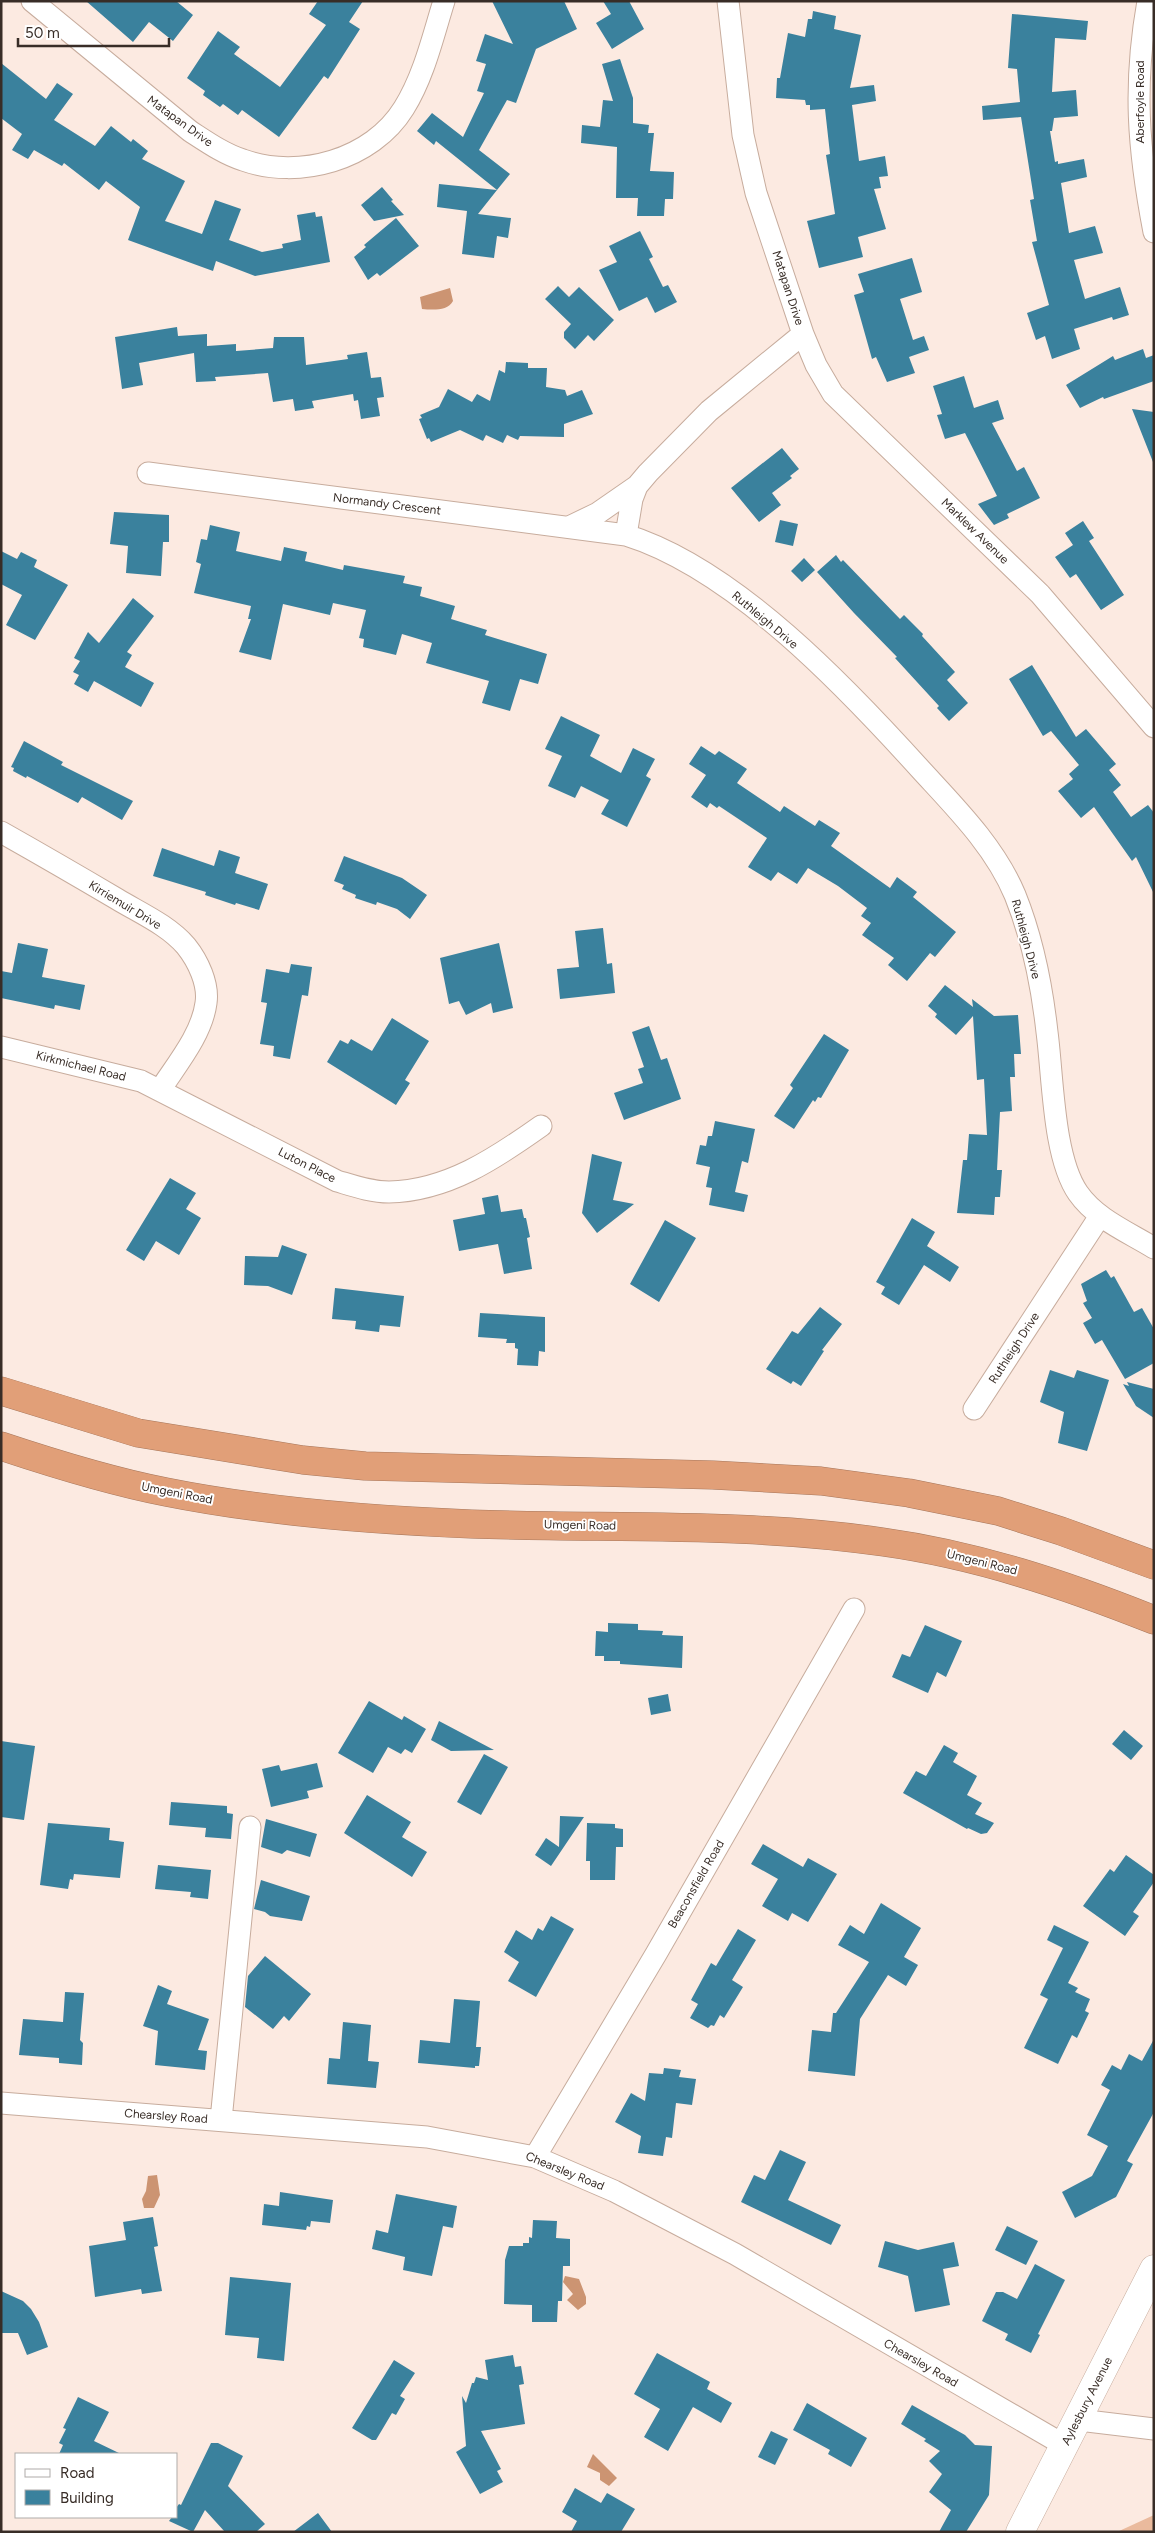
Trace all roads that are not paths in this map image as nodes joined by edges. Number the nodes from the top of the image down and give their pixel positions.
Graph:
1 (32, 1) edge
2 (444, 1) edge
3 (728, 1) edge
4 (1148, 1) edge
5 (1154, 232) edge
6 (803, 334) junction
7 (148, 473) dead end
8 (637, 486) junction
9 (569, 527) junction
10 (626, 535) junction
11 (1154, 727) edge
12 (1, 832) edge
13 (1, 1047) edge
14 (160, 1090) junction
15 (542, 1126) dead end
16 (1100, 1216) junction
17 (1154, 1248) edge
18 (1, 1391) edge
19 (974, 1410) dead end
20 (1, 1446) edge
21 (1154, 1565) edge
22 (854, 1609) dead end
23 (1154, 1620) edge
24 (250, 1827) dead end
25 (1, 2103) edge
26 (221, 2120) junction
27 (535, 2157) junction
28 (1154, 2269) edge
29 (1079, 2420) junction
30 (1154, 2429) edge
31 (1064, 2445) junction
32 (1020, 2532) edge

1 - 2 street, Matapan Drive
3 - 6 street, Matapan Drive
4 - 5 street, Aberfoyle Road
6 - 8 street, Matapan Drive
6 - 11 street, Marklew Avenue
7 - 9 street, Normandy Crescent
8 - 9 street
8 - 10 street, Matapan Drive
9 - 10 street, Normandy Crescent
10 - 16 street, Ruthleigh Drive
12 - 14 street, Kirriemuir Drive
13 - 14 street, Kirkmichael Road
14 - 15 street, Luton Place
16 - 17 street
16 - 19 street, Ruthleigh Drive
18 - 21 highway
20 - 23 highway, Umgeni Road
22 - 27 street, Beaconsfield Road
24 - 26 street
25 - 26 street, Chearsley Road
26 - 27 street, Chearsley Road
27 - 31 street, Chearsley Road
28 - 29 street, Aylesbury Avenue
29 - 30 street
29 - 31 street, Aylesbury Avenue
31 - 32 street, Aylesbury Avenue

